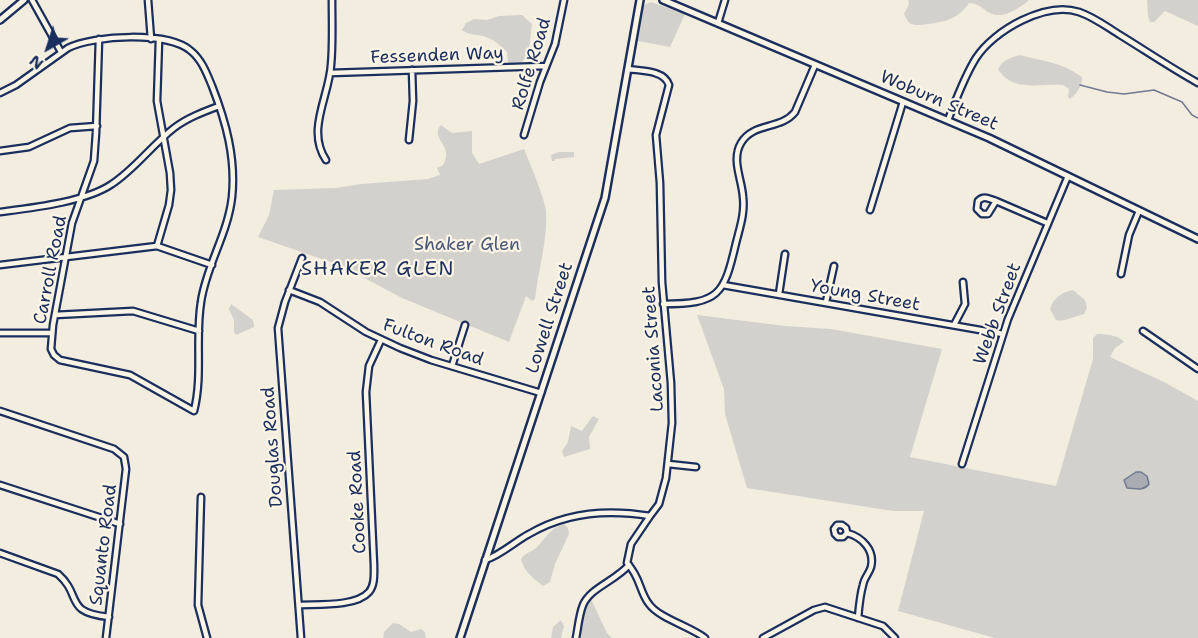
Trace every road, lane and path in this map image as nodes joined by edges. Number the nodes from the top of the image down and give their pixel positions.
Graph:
1 (24, 0) edge
2 (32, 0) edge
3 (148, 0) edge
4 (332, 0) edge
5 (564, 0) edge
6 (640, 0) edge
7 (663, 0) edge
8 (725, 0) edge
9 (0, 20) edge
10 (718, 23) junction
11 (99, 39) junction
12 (151, 39) junction
13 (159, 40) junction
14 (61, 52) junction
15 (815, 65) junction
16 (546, 66) junction
17 (628, 69) junction
18 (412, 70) junction
19 (330, 73) junction
20 (1198, 83) edge
21 (0, 93) edge
22 (903, 102) junction
23 (219, 106) junction
24 (948, 120) junction
25 (97, 126) junction
26 (524, 135) dead end
27 (163, 138) junction
28 (409, 140) dead end
29 (0, 151) edge
30 (326, 160) dead end
31 (1068, 176) junction
32 (81, 196) junction
33 (996, 201) dead end
34 (870, 210) dead end
35 (1140, 211) junction
36 (0, 212) edge
37 (1047, 222) junction
38 (1198, 239) edge
39 (158, 246) junction
40 (785, 254) dead end
41 (65, 257) junction
42 (302, 258) dead end
43 (212, 264) junction
44 (0, 266) edge
45 (834, 266) dead end
46 (1121, 274) dead end
47 (963, 282) dead end
48 (723, 285) junction
49 (289, 290) junction
50 (779, 294) junction
51 (826, 302) junction
52 (663, 304) junction
53 (55, 315) junction
54 (465, 325) dead end
55 (954, 325) junction
56 (199, 331) junction
57 (1143, 331) dead end
58 (0, 333) edge
59 (52, 333) junction
60 (1003, 334) junction
61 (381, 340) junction
62 (452, 366) junction
63 (1198, 369) edge
64 (541, 393) junction
65 (0, 411) edge
66 (668, 464) junction
67 (962, 464) dead end
68 (696, 467) dead end
69 (0, 485) edge
70 (201, 497) dead end
71 (650, 516) junction
72 (120, 524) junction
73 (847, 533) dead end
74 (0, 553) edge
75 (485, 560) junction
76 (629, 565) junction
77 (299, 605) junction
78 (109, 617) junction
79 (858, 618) junction
80 (106, 638) edge
81 (207, 638) edge
82 (301, 638) edge
83 (460, 638) edge
84 (576, 638) edge
85 (705, 638) edge
86 (763, 638) edge
87 (895, 638) edge

1 - 9 main road
2 - 14 street
3 - 12 street
4 - 19 street
5 - 16 street, Rolfe Road
6 - 17 main road, Lowell Street
7 - 10 main road, Woburn Street
8 - 10 street
10 - 15 main road, Woburn Street
11 - 12 street
11 - 14 street
11 - 25 street, Carroll Road
12 - 13 street
13 - 23 street
13 - 27 street
14 - 21 street
15 - 22 main road, Woburn Street
15 - 48 street
16 - 18 street, Fessenden Way
16 - 26 street, Rolfe Road
17 - 52 street, Laconia Street
17 - 64 main road, Lowell Street
18 - 19 street, Fessenden Way
18 - 28 street
19 - 30 street
20 - 24 street
22 - 24 main road, Woburn Street
22 - 34 street
23 - 27 street
23 - 43 street
24 - 31 main road, Woburn Street
25 - 29 street
25 - 32 street, Carroll Road
27 - 32 street
27 - 39 street
31 - 35 main road, Woburn Street
31 - 37 street, Webb Street
32 - 36 street
32 - 41 street, Carroll Road
33 - 37 street
35 - 38 main road, Woburn Street
35 - 46 street
37 - 60 street, Webb Street
39 - 41 street
39 - 43 street
40 - 50 street
41 - 44 street
41 - 53 street, Carroll Road
42 - 49 street, Douglas Road
43 - 56 street
45 - 51 street
47 - 55 street
48 - 50 street, Young Street
48 - 52 street
49 - 61 street, Fulton Road
49 - 77 street, Douglas Road
50 - 51 street, Young Street
51 - 55 street, Young Street
52 - 66 street, Laconia Street
53 - 56 street
53 - 59 street, Carroll Road
54 - 62 street
55 - 60 street, Young Street
56 - 59 street, Carroll Road
57 - 63 street
58 - 59 street
60 - 67 street, Webb Street
61 - 62 street, Fulton Road
61 - 77 street, Cooke Road
62 - 64 street, Fulton Road
64 - 75 main road, Lowell Street
65 - 72 street, Squanto Road
66 - 68 street
66 - 71 street, Laconia Street
69 - 72 street
70 - 81 street
71 - 75 street
71 - 76 street, Laconia Street
72 - 78 street, Squanto Road
73 - 79 street
74 - 78 street
75 - 83 main road, Lowell Street
76 - 84 street
76 - 85 street
77 - 82 street, Douglas Road
78 - 80 street, Squanto Road
79 - 86 street
79 - 87 street

